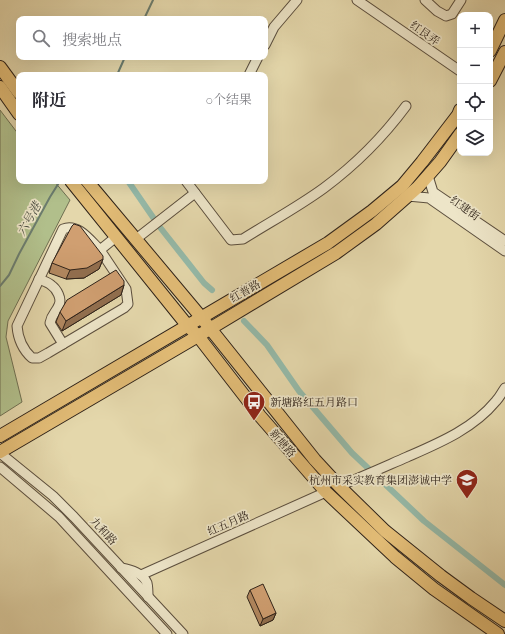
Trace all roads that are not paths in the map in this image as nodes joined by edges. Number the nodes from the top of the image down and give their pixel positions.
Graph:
1 (297, 0) edge
2 (357, 0) edge
3 (425, 0) edge
4 (461, 0) edge
5 (505, 20) edge
6 (268, 39) edge
7 (491, 48) edge
8 (505, 52) edge
9 (256, 60) edge
10 (0, 67) edge
11 (457, 69) edge
12 (250, 72) edge
13 (493, 75) edge
14 (0, 87) edge
15 (16, 89) edge
16 (406, 106) dead end
17 (16, 110) edge
18 (457, 116) edge
19 (457, 138) edge
20 (428, 176) junction
21 (73, 184) edge
22 (90, 184) edge
23 (188, 184) edge
24 (195, 193) junction
25 (408, 196) junction
26 (116, 237) junction
27 (136, 239) junction
28 (505, 241) edge
29 (100, 250) junction
30 (505, 251) edge
31 (39, 279) junction
32 (201, 317) junction
33 (187, 325) junction
34 (210, 328) junction
35 (198, 336) junction
36 (63, 344) junction
37 (505, 388) edge
38 (0, 436) edge
39 (0, 453) edge
40 (0, 467) edge
41 (339, 486) junction
42 (326, 492) junction
43 (122, 568) junction
44 (141, 575) junction
45 (148, 596) junction
46 (505, 621) edge
47 (167, 634) edge
48 (183, 634) edge
49 (498, 634) edge

1 - 6 street
2 - 11 street, 红艮弄
3 - 4 street
5 - 7 main road
8 - 13 main road
9 - 12 street
10 - 15 main road
14 - 17 main road
16 - 24 street
18 - 32 main road, 红普路
19 - 20 main road, 红普路
20 - 25 main road, 红普路
20 - 28 street, 红建街
21 - 26 main road, 新塘路
22 - 27 main road, 新塘路
23 - 24 street
24 - 27 street
25 - 30 street, 红建街
25 - 34 main road, 红普路
26 - 29 street
26 - 33 main road, 新塘路
27 - 32 main road, 新塘路
29 - 31 street
29 - 36 street
31 - 36 street
31 - 36 street
32 - 33 main road, 红普路
32 - 34 main road, 新塘路
33 - 35 main road, 新塘路
33 - 38 main road, 红普路
34 - 35 main road, 红普路
34 - 41 main road, 新塘路
35 - 39 main road, 红普路
35 - 42 main road, 新塘路
37 - 41 street
39 - 43 street, 九和路
40 - 47 street
41 - 46 main road, 新塘路
42 - 44 street, 红五月路
42 - 49 main road, 新塘路
43 - 44 street
43 - 45 street, 九和路
44 - 45 street
45 - 48 street, 九和路

